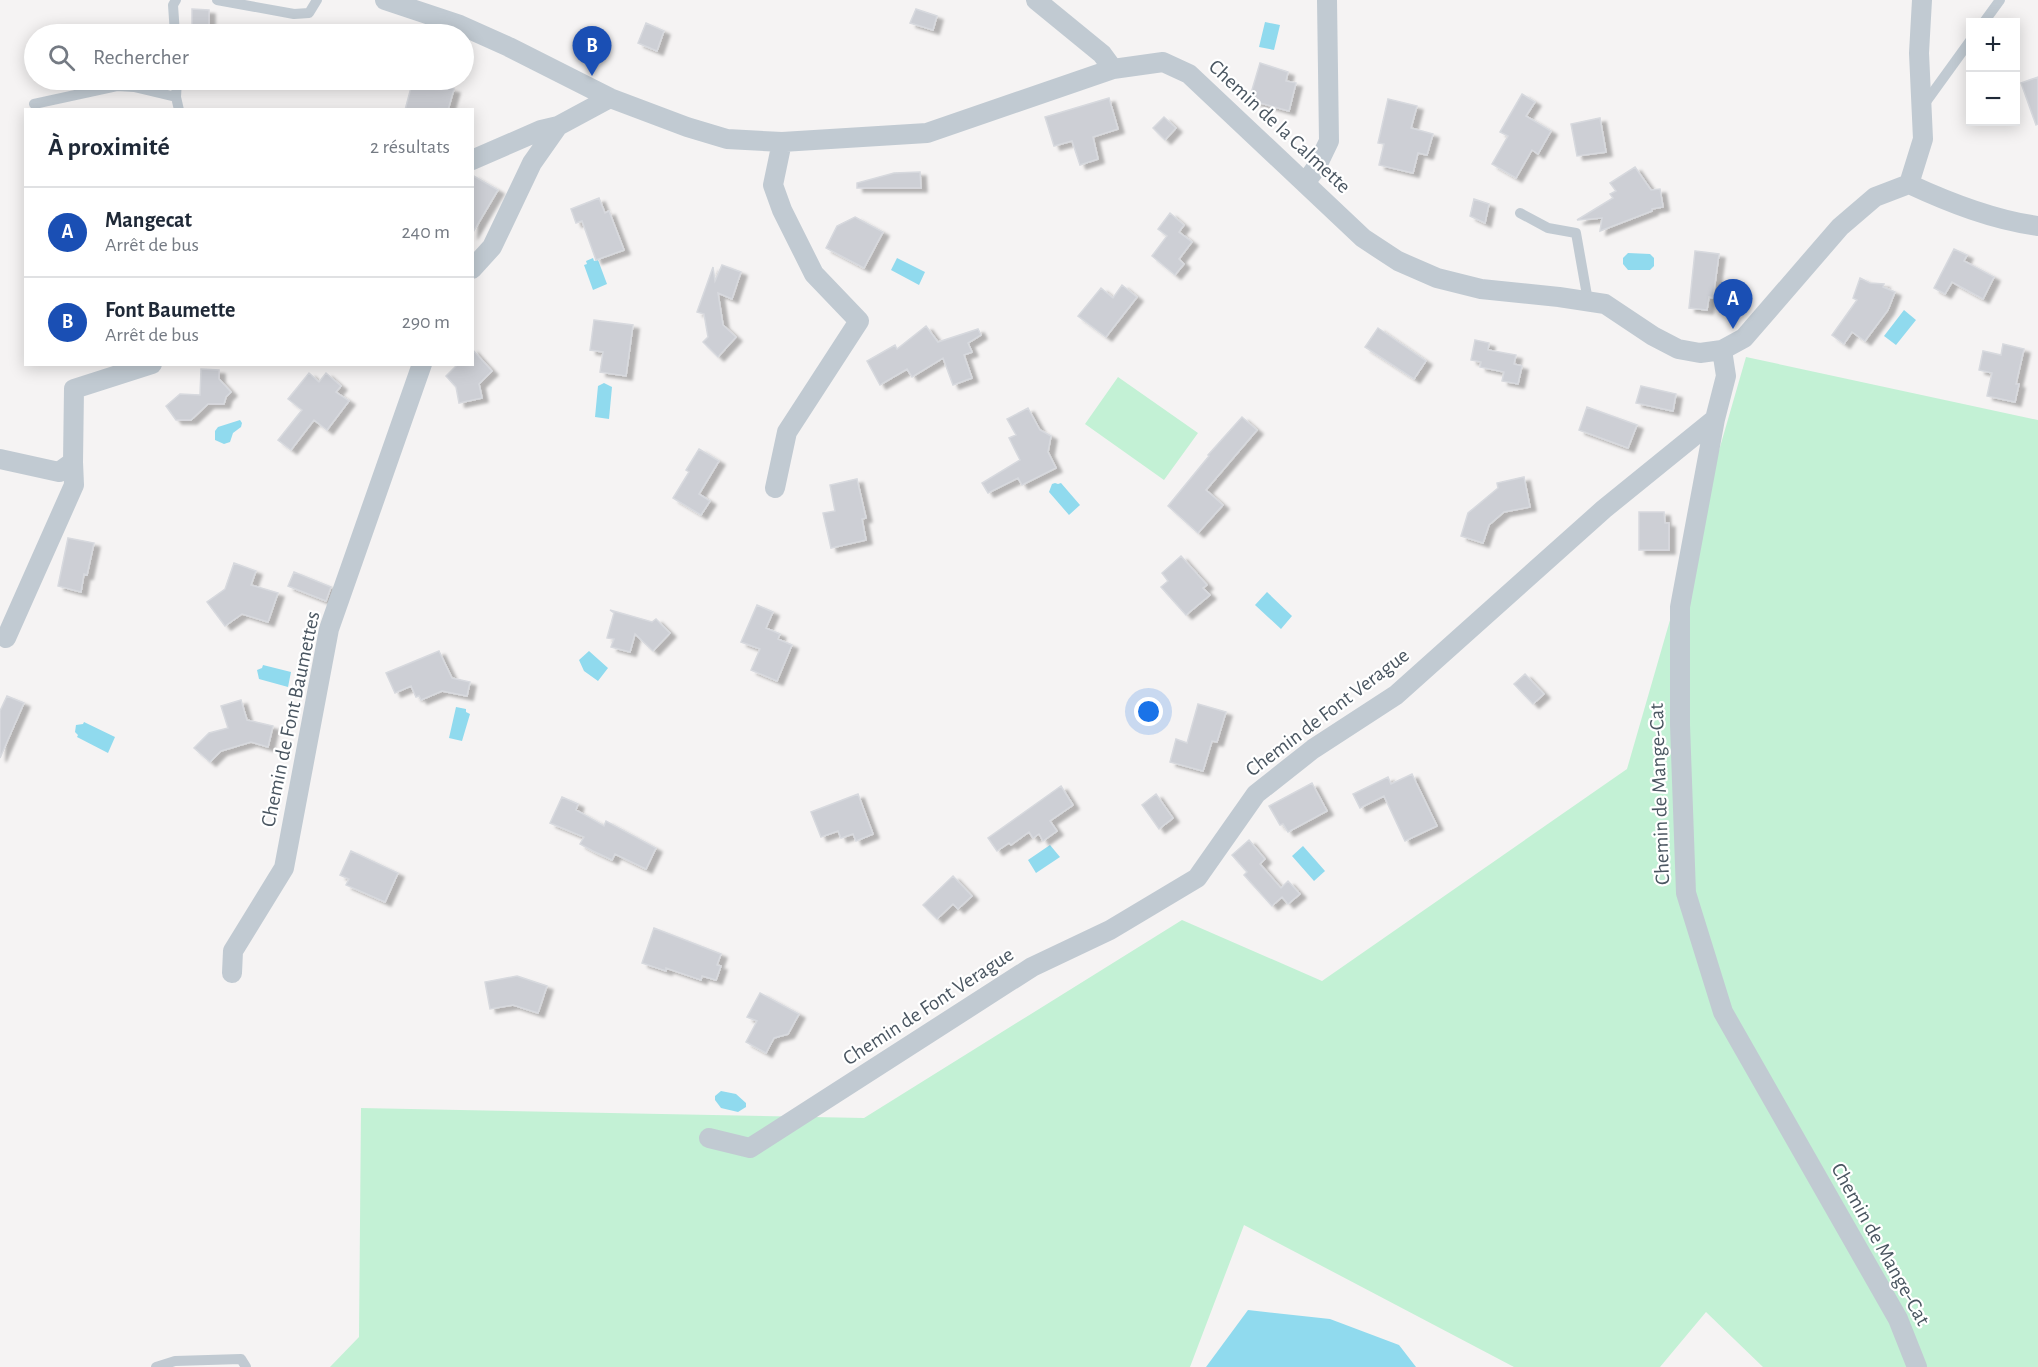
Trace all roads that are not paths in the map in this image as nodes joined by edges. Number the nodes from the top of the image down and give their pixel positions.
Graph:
1 (176, 0) edge
2 (217, 0) edge
3 (317, 0) edge
4 (385, 0) edge
5 (1036, 0) edge
6 (1327, 0) edge
7 (1922, 0) edge
8 (2000, 0) edge
9 (1987, 18) edge
10 (174, 24) edge
11 (454, 24) edge
12 (474, 32) edge
13 (1966, 48) edge
14 (1113, 69) junction
15 (102, 90) edge
16 (145, 90) edge
17 (176, 90) edge
18 (176, 98) junction
19 (610, 98) junction
20 (34, 104) dead end
21 (178, 108) edge
22 (1922, 109) junction
23 (558, 126) junction
24 (782, 142) junction
25 (474, 159) edge
26 (1305, 183) junction
27 (1909, 184) junction
28 (1520, 213) dead end
29 (2038, 226) edge
30 (474, 267) edge
31 (1588, 301) junction
32 (1722, 350) junction
33 (146, 366) edge
34 (421, 366) edge
35 (1715, 419) junction
36 (0, 450) edge
37 (0, 459) edge
38 (66, 467) junction
39 (775, 488) dead end
40 (6, 638) dead end
41 (232, 973) dead end
42 (709, 1138) dead end
43 (156, 1367) edge
44 (246, 1367) edge
45 (1917, 1367) edge

1 - 10 lane
2 - 3 lane
4 - 11 street, Chemin de la Calmette
5 - 14 street
6 - 26 street
7 - 22 street
8 - 9 lane
12 - 19 street, Chemin de la Calmette
13 - 22 lane
14 - 24 street, Chemin de la Calmette
14 - 26 street, Chemin de la Calmette
15 - 20 lane
16 - 18 lane
17 - 18 lane
18 - 21 lane
19 - 23 street
19 - 24 street, Chemin de la Calmette
22 - 27 street
23 - 25 street
23 - 30 street
24 - 39 street
26 - 31 street, Chemin de la Calmette
27 - 29 street
27 - 32 street
28 - 31 lane
31 - 32 street, Chemin de la Calmette
32 - 35 street
33 - 38 street
34 - 41 street, Chemin de Font Baumettes
35 - 42 street, Chemin de Font Verague
35 - 45 street, Chemin de Mange-Cat
36 - 38 street
37 - 38 street
38 - 40 street
43 - 44 lane

